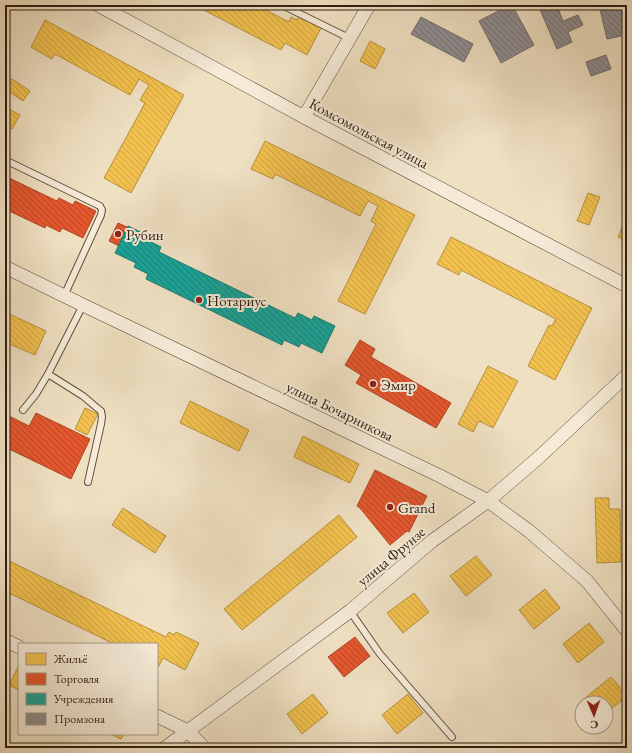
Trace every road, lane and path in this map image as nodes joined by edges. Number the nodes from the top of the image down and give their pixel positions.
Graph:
1 (98, 5) edge
2 (282, 5) edge
3 (369, 5) edge
4 (350, 38) junction
5 (304, 117) junction
6 (5, 160) edge
7 (5, 267) edge
8 (627, 286) edge
9 (64, 296) junction
10 (83, 306) junction
11 (48, 374) junction
12 (627, 375) edge
13 (23, 410) dead end
14 (88, 482) dead end
15 (488, 501) junction
16 (350, 611) junction
17 (627, 631) edge
18 (5, 640) edge
19 (18, 646) edge
20 (158, 716) edge
21 (188, 731) junction
22 (452, 736) dead end
23 (165, 748) edge
24 (204, 748) edge

1 - 5 street, Комсомольская улица
2 - 4 lane
3 - 4 street
4 - 5 street
5 - 8 street, Комсомольская улица
6 - 9 lane
7 - 9 street, улица Бочарникова
9 - 10 street, улица Бочарникова
10 - 11 lane
10 - 15 street, улица Бочарникова
11 - 13 lane
11 - 14 lane
12 - 15 street, улица Фрунзе
15 - 16 street, улица Фрунзе
15 - 17 street, улица Бочарникова
16 - 21 street, улица Фрунзе
16 - 22 lane
18 - 19 street
20 - 21 street
21 - 23 street, улица Фрунзе
21 - 24 street

